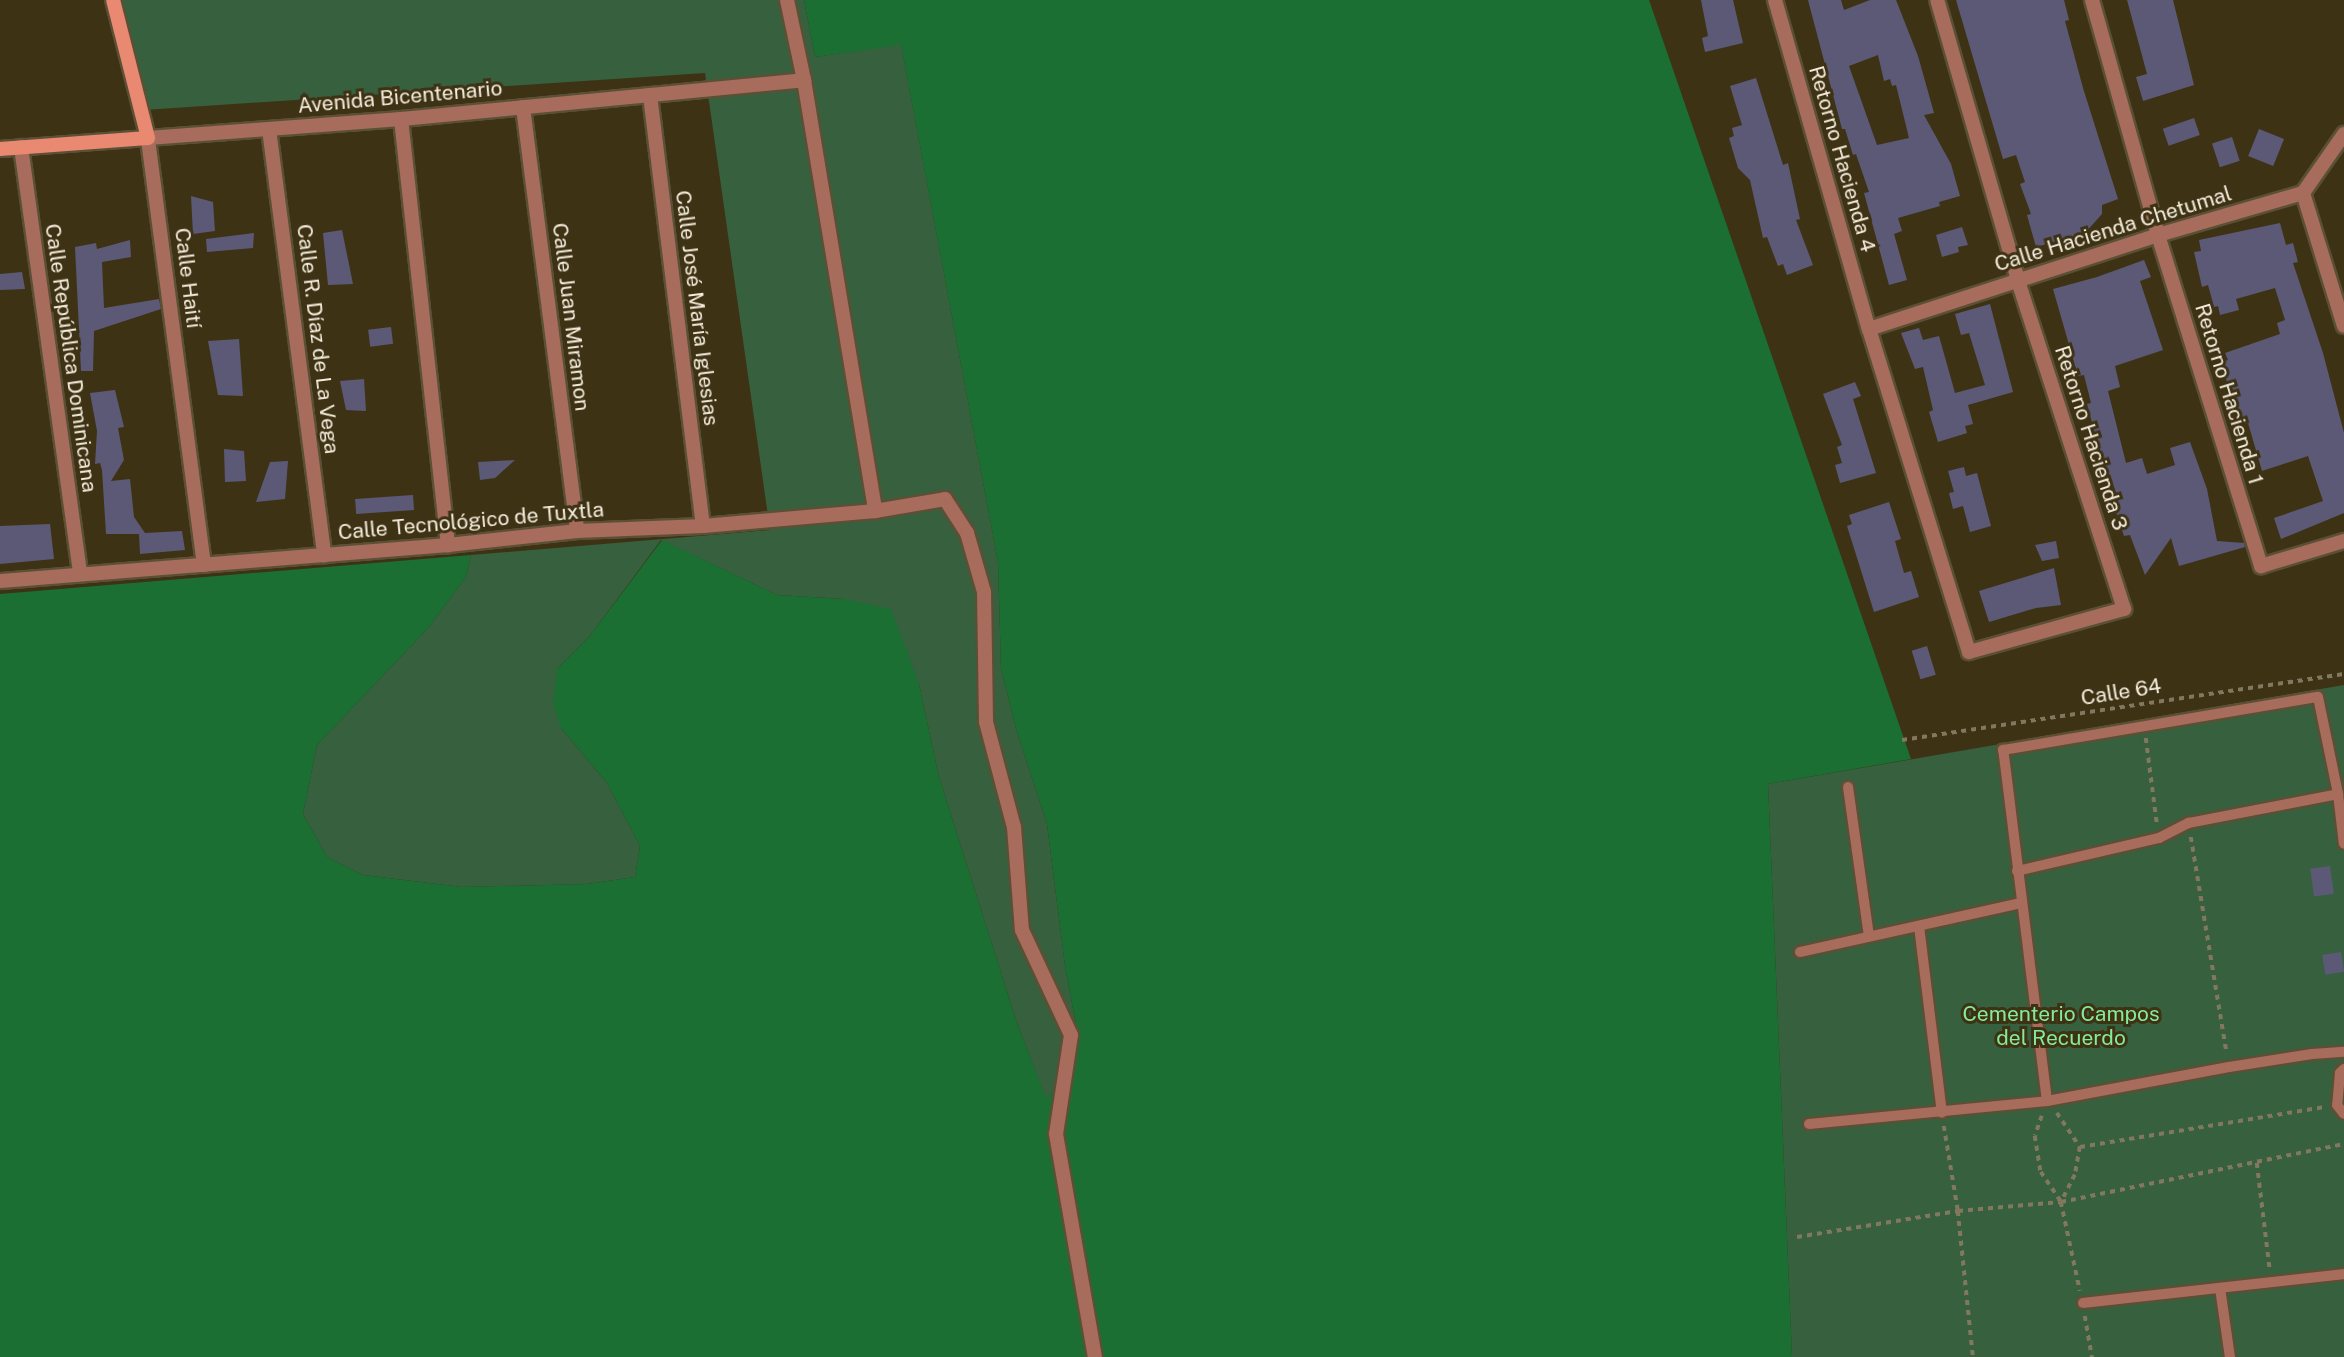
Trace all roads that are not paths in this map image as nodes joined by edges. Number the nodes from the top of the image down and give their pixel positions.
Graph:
1 (113, 0) edge
2 (787, 0) edge
3 (1774, 0) edge
4 (1937, 0) edge
5 (2092, 0) edge
6 (804, 80) junction
7 (650, 95) junction
8 (523, 107) junction
9 (401, 119) junction
10 (269, 129) junction
11 (2344, 134) edge
12 (148, 138) junction
13 (21, 147) junction
14 (0, 149) edge
15 (2303, 193) junction
16 (2158, 235) junction
17 (2018, 280) junction
18 (2344, 326) edge
19 (1869, 329) junction
20 (874, 511) junction
21 (703, 526) junction
22 (577, 531) junction
23 (2344, 541) edge
24 (448, 545) junction
25 (324, 555) junction
26 (204, 565) junction
27 (80, 574) junction
28 (0, 581) edge
29 (1848, 787) dead end
30 (2338, 794) junction
31 (2344, 844) edge
32 (2017, 871) junction
33 (2021, 903) junction
34 (1919, 926) junction
35 (1869, 936) junction
36 (1800, 952) dead end
37 (2344, 1052) edge
38 (2344, 1069) edge
39 (2048, 1101) junction
40 (2341, 1109) edge
41 (1942, 1112) junction
42 (1809, 1124) dead end
43 (2344, 1274) edge
44 (2220, 1288) junction
45 (2083, 1303) road end
46 (1095, 1357) edge
47 (2230, 1357) edge

1 - 12 street, Calle Haití
2 - 6 street
3 - 19 street, Retorno Hacienda 4
4 - 17 street
5 - 16 street, Retorno Hacienda 1
6 - 7 street, Avenida Bicentenario
6 - 20 street
7 - 8 street, Avenida Bicentenario
7 - 21 street, Calle José María Iglesias
8 - 9 street, Avenida Bicentenario
8 - 22 street, Calle Juan Miramon
9 - 10 street, Avenida Bicentenario
9 - 24 street
10 - 12 street, Avenida Bicentenario
10 - 25 street, Calle R. Díaz de La Vega
11 - 15 street
12 - 13 street, Avenida Bicentenario
12 - 26 street, Calle Haití
13 - 14 street, Avenida Bicentenario
13 - 27 street, Calle República Dominicana
15 - 16 street, Calle Hacienda Chetumal
15 - 18 street
16 - 17 street, Calle Hacienda Chetumal
16 - 23 street, Retorno Hacienda 1
17 - 19 street, Calle Hacienda Chetumal
17 - 19 street, Retorno Hacienda 3
20 - 21 street, Calle Tecnológico de Tuxtla
20 - 46 street, Calle Tecnológico de Tuxtla
21 - 22 street, Calle Tecnológico de Tuxtla
22 - 24 street, Calle Tecnológico de Tuxtla
24 - 25 street, Calle Tecnológico de Tuxtla
25 - 26 street, Calle Tecnológico de Tuxtla
26 - 27 street, Calle Tecnológico de Tuxtla
27 - 28 street, Calle Tecnológico de Tuxtla
29 - 35 lane
30 - 31 lane
30 - 32 lane
30 - 32 lane
32 - 33 lane
33 - 34 lane
33 - 39 lane
34 - 35 lane
34 - 41 lane
35 - 36 lane
37 - 39 lane
38 - 40 lane
39 - 41 lane
41 - 42 lane
43 - 44 lane
44 - 45 lane
44 - 47 lane

